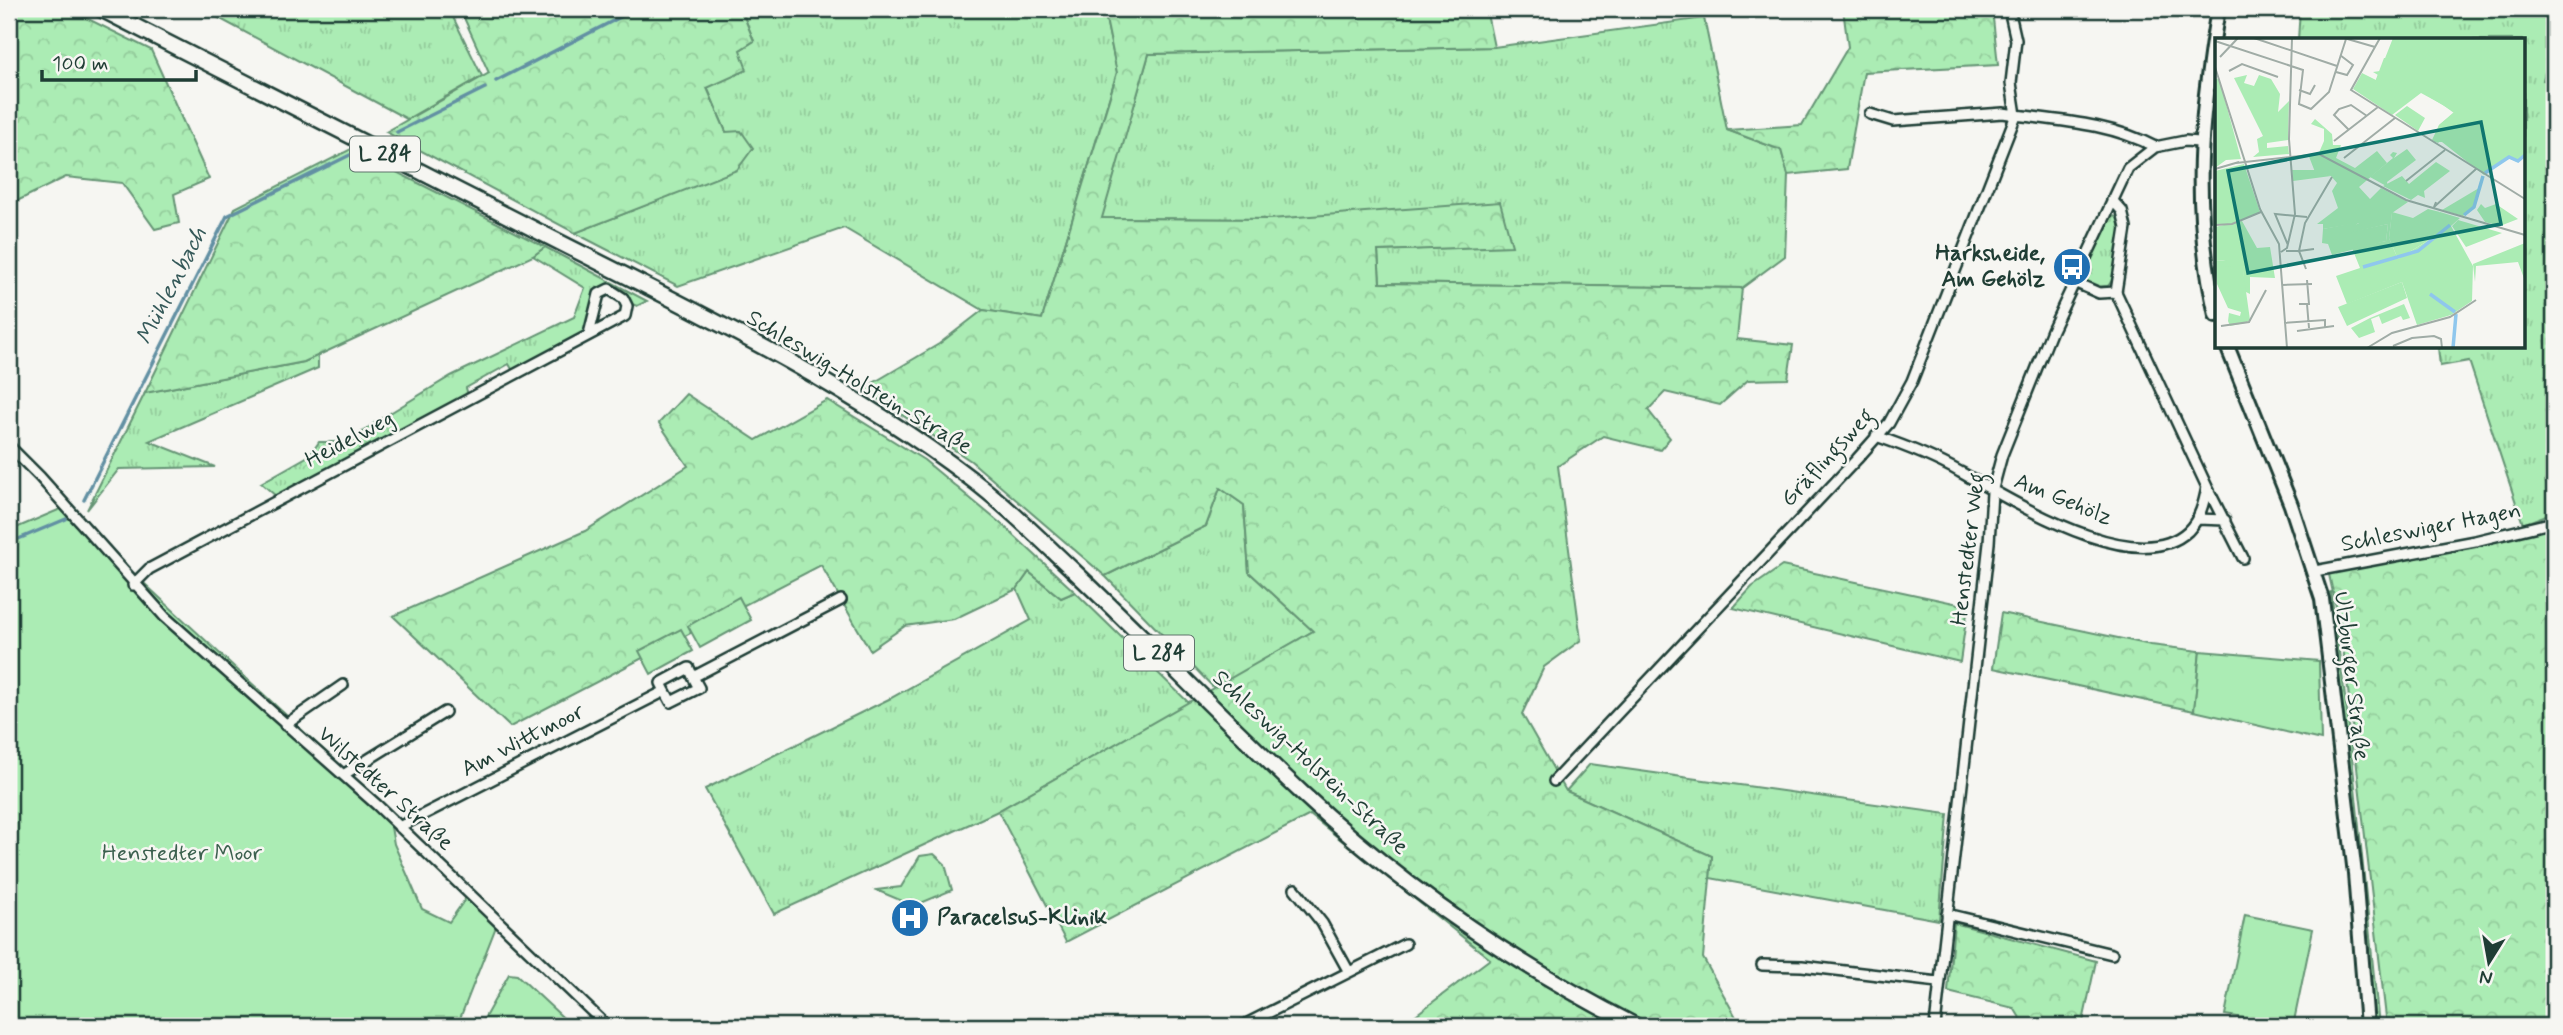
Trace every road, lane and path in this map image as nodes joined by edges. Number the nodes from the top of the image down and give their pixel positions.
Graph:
1 (102, 9) edge
2 (2009, 9) edge
3 (2218, 9) edge
4 (1870, 114) dead end
5 (2016, 115) junction
6 (2199, 142) junction
7 (2155, 146) junction
8 (2112, 200) junction
9 (2074, 282) junction
10 (2116, 292) junction
11 (2215, 304) edge
12 (589, 334) junction
13 (2228, 348) edge
14 (1876, 436) junction
15 (9, 446) edge
16 (2207, 488) junction
17 (1992, 492) junction
18 (2197, 519) junction
19 (2225, 520) junction
20 (2554, 522) edge
21 (2243, 558) dead end
22 (2315, 570) junction
23 (133, 585) junction
24 (841, 600) dead end
25 (694, 677) junction
26 (343, 685) dead end
27 (665, 691) junction
28 (445, 712) dead end
29 (285, 724) junction
30 (342, 775) junction
31 (1554, 781) dead end
32 (399, 827) junction
33 (1295, 889) dead end
34 (1947, 914) junction
35 (1405, 944) dead end
36 (2112, 954) dead end
37 (1762, 965) dead end
38 (1349, 972) junction
39 (1938, 982) junction
40 (607, 1026) edge
41 (1242, 1026) edge
42 (1636, 1026) edge
43 (1934, 1026) edge
44 (2364, 1026) edge

1 - 42 main road, Schleswig-Holstein-Straße / L 284
2 - 5 street
3 - 6 main road
4 - 5 street
5 - 7 street
5 - 14 street, Gräflingsweg
6 - 7 street
6 - 11 main road
7 - 8 street, Henstedter Weg
8 - 9 street, Henstedter Weg
8 - 10 street
9 - 10 street
9 - 17 street, Henstedter Weg
10 - 16 street
12 - 12 street, Heidelweg
12 - 23 street, Heidelweg
13 - 22 main road, Ulzburger Straße
14 - 17 street, Am Gehölz
14 - 31 street, Gräflingsweg
15 - 23 street, Wilstedter Straße
16 - 18 street
16 - 19 street
17 - 18 street, Am Gehölz
17 - 34 street, Henstedter Weg
18 - 19 street
19 - 21 street
20 - 22 street, Schleswiger Hagen
22 - 44 main road, Ulzburger Straße
23 - 29 street, Wilstedter Straße
24 - 25 street, Am Wittmoor
25 - 27 street, Am Wittmoor
25 - 27 street, Am Wittmoor
26 - 29 street
27 - 32 street, Am Wittmoor
28 - 30 street
29 - 30 street, Wilstedter Straße
30 - 32 street, Wilstedter Straße
32 - 40 street, Wilstedter Straße
33 - 38 street
34 - 36 street
34 - 39 street, Henstedter Weg
35 - 38 street
37 - 39 street
38 - 41 street
39 - 43 street, Henstedter Weg

